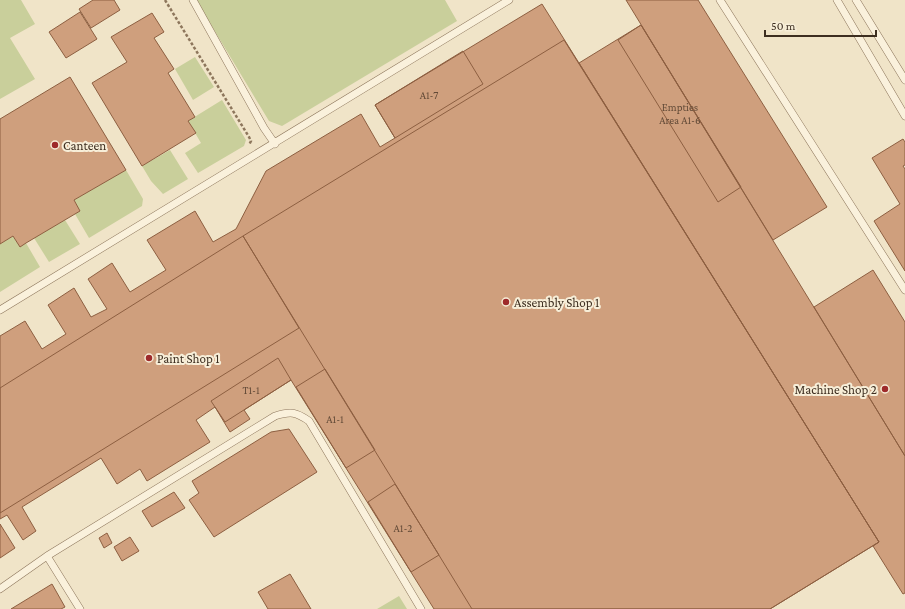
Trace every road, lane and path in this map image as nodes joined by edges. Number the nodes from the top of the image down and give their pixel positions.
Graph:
1 (165, 0) edge
2 (193, 0) edge
3 (509, 0) edge
4 (720, 0) edge
5 (836, 0) edge
6 (856, 0) edge
7 (905, 80) edge
8 (905, 116) edge
9 (275, 144) junction
10 (247, 150) dead end
11 (905, 290) edge
12 (0, 310) edge
13 (47, 556) junction
14 (0, 589) edge
15 (80, 609) edge
16 (421, 609) edge

1 - 10 path
2 - 9 lane
3 - 9 lane
4 - 11 lane
5 - 8 lane
6 - 7 lane
9 - 12 lane
13 - 14 lane
13 - 15 lane
13 - 16 lane

